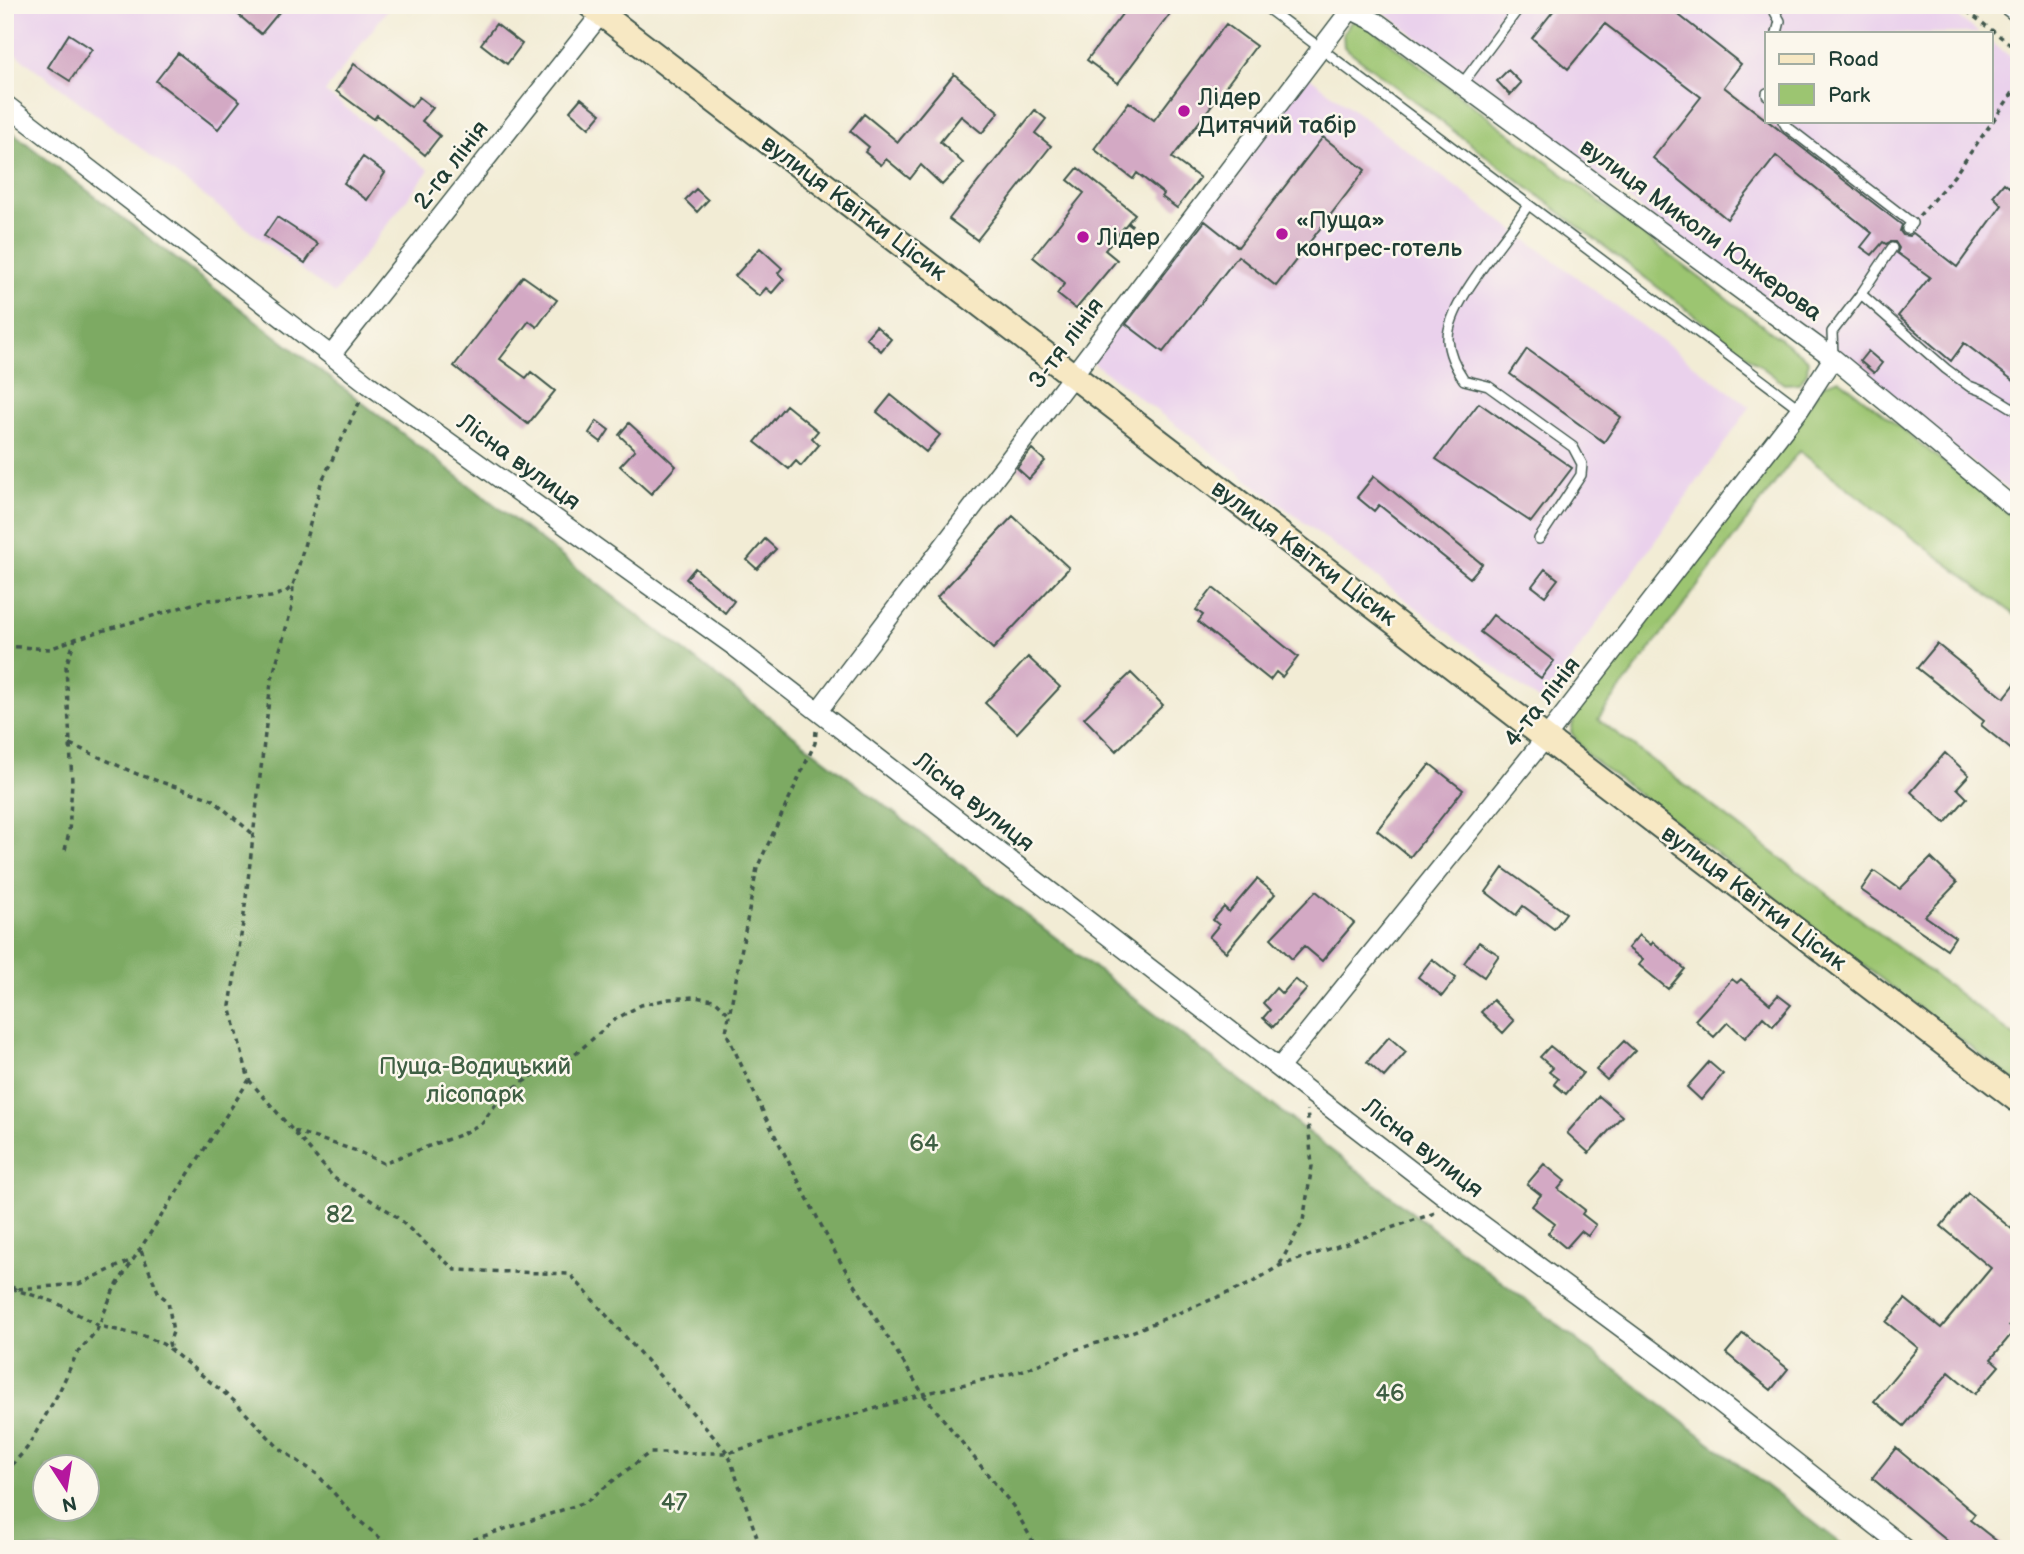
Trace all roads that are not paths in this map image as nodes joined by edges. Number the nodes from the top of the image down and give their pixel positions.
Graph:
1 (1263, 5) edge
2 (1521, 5) edge
3 (1771, 5) edge
4 (2007, 5) edge
5 (1349, 7) edge
6 (600, 8) edge
7 (2019, 14) edge
8 (1777, 32) edge
9 (1321, 50) junction
10 (1462, 84) junction
11 (5, 104) edge
12 (1784, 122) edge
13 (1528, 205) junction
14 (1910, 226) road end
15 (1892, 248) dead end
16 (1861, 294) junction
17 (332, 354) junction
18 (1833, 358) junction
19 (1072, 375) junction
20 (1800, 409) junction
21 (2019, 412) edge
22 (2019, 512) edge
23 (1539, 539) dead end
24 (818, 711) junction
25 (1545, 738) junction
26 (1279, 1068) junction
27 (2019, 1101) edge
28 (1906, 1549) edge

1 - 9 lane
2 - 10 lane
3 - 8 lane
4 - 7 street
5 - 9 street, 3-тя лінія
5 - 10 street, вулиця Миколи Юнкерова
6 - 17 street, 2-га лінія
6 - 19 street, вулиця Квітки Цісик
9 - 13 lane
9 - 19 street, 3-тя лінія
10 - 18 street, вулиця Миколи Юнкерова
11 - 17 street, Лісна вулиця
12 - 14 lane
13 - 20 lane
13 - 23 lane
15 - 16 lane
16 - 18 lane
16 - 21 lane
17 - 24 street, Лісна вулиця
18 - 20 street, 4-та лінія
18 - 22 street, вулиця Миколи Юнкерова
19 - 24 street, 3-тя лінія
19 - 25 street, вулиця Квітки Цісик
20 - 25 street, 4-та лінія
24 - 26 street, Лісна вулиця
25 - 26 street, 4-та лінія
25 - 27 street, вулиця Квітки Цісик
26 - 28 street, Лісна вулиця

